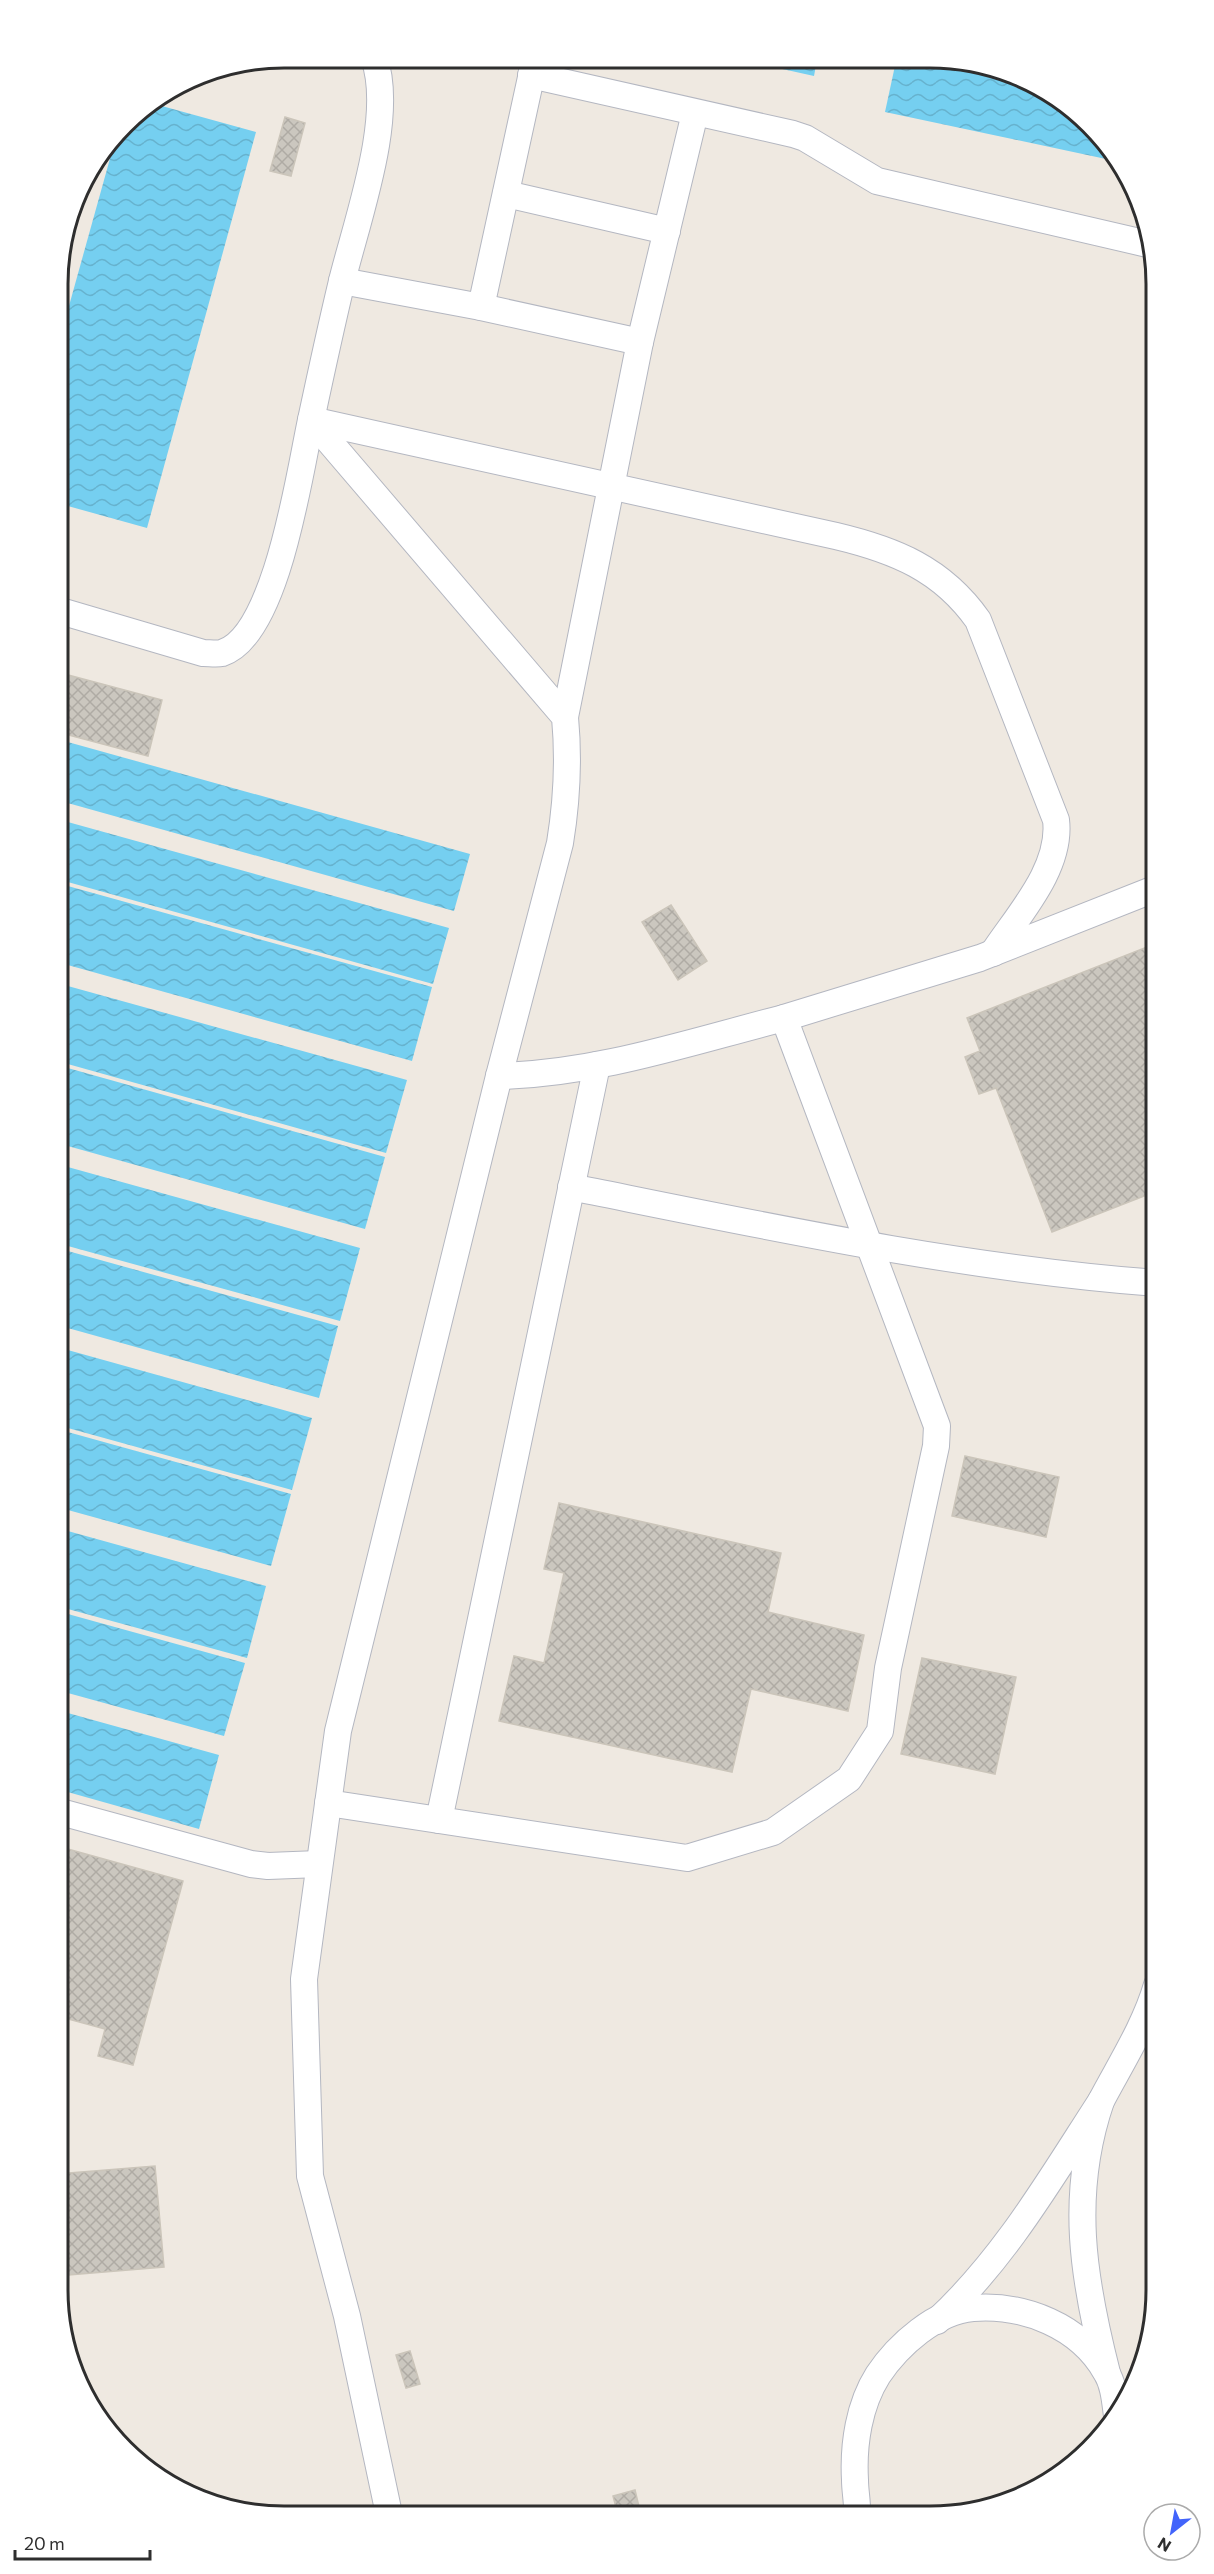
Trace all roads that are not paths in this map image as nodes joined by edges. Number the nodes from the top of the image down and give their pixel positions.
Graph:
1 (376, 68) edge
2 (533, 68) edge
3 (537, 68) edge
4 (695, 113) junction
5 (506, 194) junction
6 (667, 231) junction
7 (1142, 243) edge
8 (342, 281) junction
9 (481, 308) junction
10 (640, 342) junction
11 (311, 420) junction
12 (610, 485) junction
13 (68, 613) edge
14 (565, 717) junction
15 (1146, 892) edge
16 (993, 953) junction
17 (784, 1018) junction
18 (597, 1065) junction
19 (499, 1076) junction
20 (572, 1187) junction
21 (869, 1246) junction
22 (1146, 1282) edge
23 (328, 1803) junction
24 (68, 1814) edge
25 (439, 1820) junction
26 (320, 1864) junction
27 (1146, 2015) edge
28 (1101, 2101) junction
29 (937, 2321) junction
30 (1107, 2373) junction
31 (1115, 2403) edge
32 (387, 2506) edge
33 (857, 2506) edge

1 - 8 lane
2 - 5 lane
3 - 4 lane
4 - 6 lane
4 - 7 lane
5 - 6 lane
5 - 9 lane
6 - 10 lane
8 - 9 lane
8 - 11 lane
9 - 10 lane
10 - 12 lane
11 - 12 lane
11 - 13 lane
11 - 14 lane
12 - 14 lane
12 - 16 lane
14 - 19 lane
15 - 16 lane
16 - 17 lane
17 - 18 lane
17 - 21 lane
18 - 19 lane
18 - 20 lane
19 - 23 lane
20 - 21 lane
20 - 25 lane
21 - 22 lane
21 - 25 lane
23 - 25 lane
23 - 26 lane
24 - 26 lane
26 - 32 lane
27 - 28 lane
28 - 29 lane
28 - 30 lane
29 - 30 lane
29 - 33 lane
30 - 31 lane

